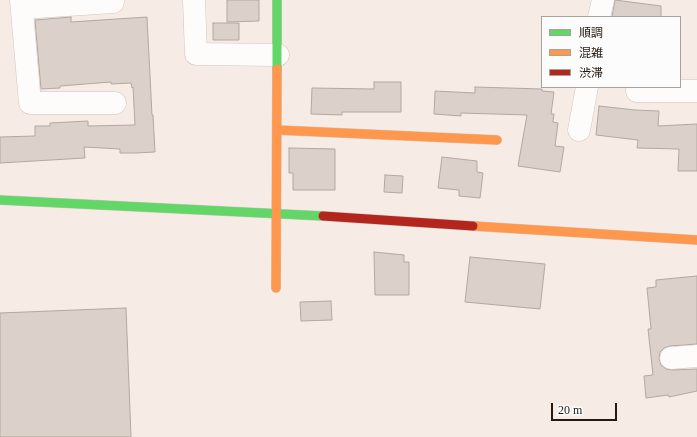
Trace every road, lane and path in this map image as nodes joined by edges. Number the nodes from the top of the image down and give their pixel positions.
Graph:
1 (194, 0) edge
2 (277, 0) edge
3 (602, 0) edge
4 (112, 2) dead end
5 (22, 4) edge
6 (599, 16) edge
7 (278, 55) junction
8 (587, 88) edge
9 (637, 91) dead end
10 (697, 91) edge
11 (115, 103) dead end
12 (277, 130) junction
13 (579, 130) dead end
14 (498, 140) dead end
15 (0, 200) edge
16 (276, 213) junction
17 (697, 240) edge
18 (276, 288) dead end
19 (697, 356) edge
20 (671, 358) dead end

1 - 7 street
2 - 7 street
3 - 6 street
4 - 5 street
5 - 11 street
7 - 12 street
8 - 13 street
9 - 10 street
12 - 14 street
12 - 16 street
15 - 16 street
16 - 17 street
16 - 18 street
19 - 20 street

